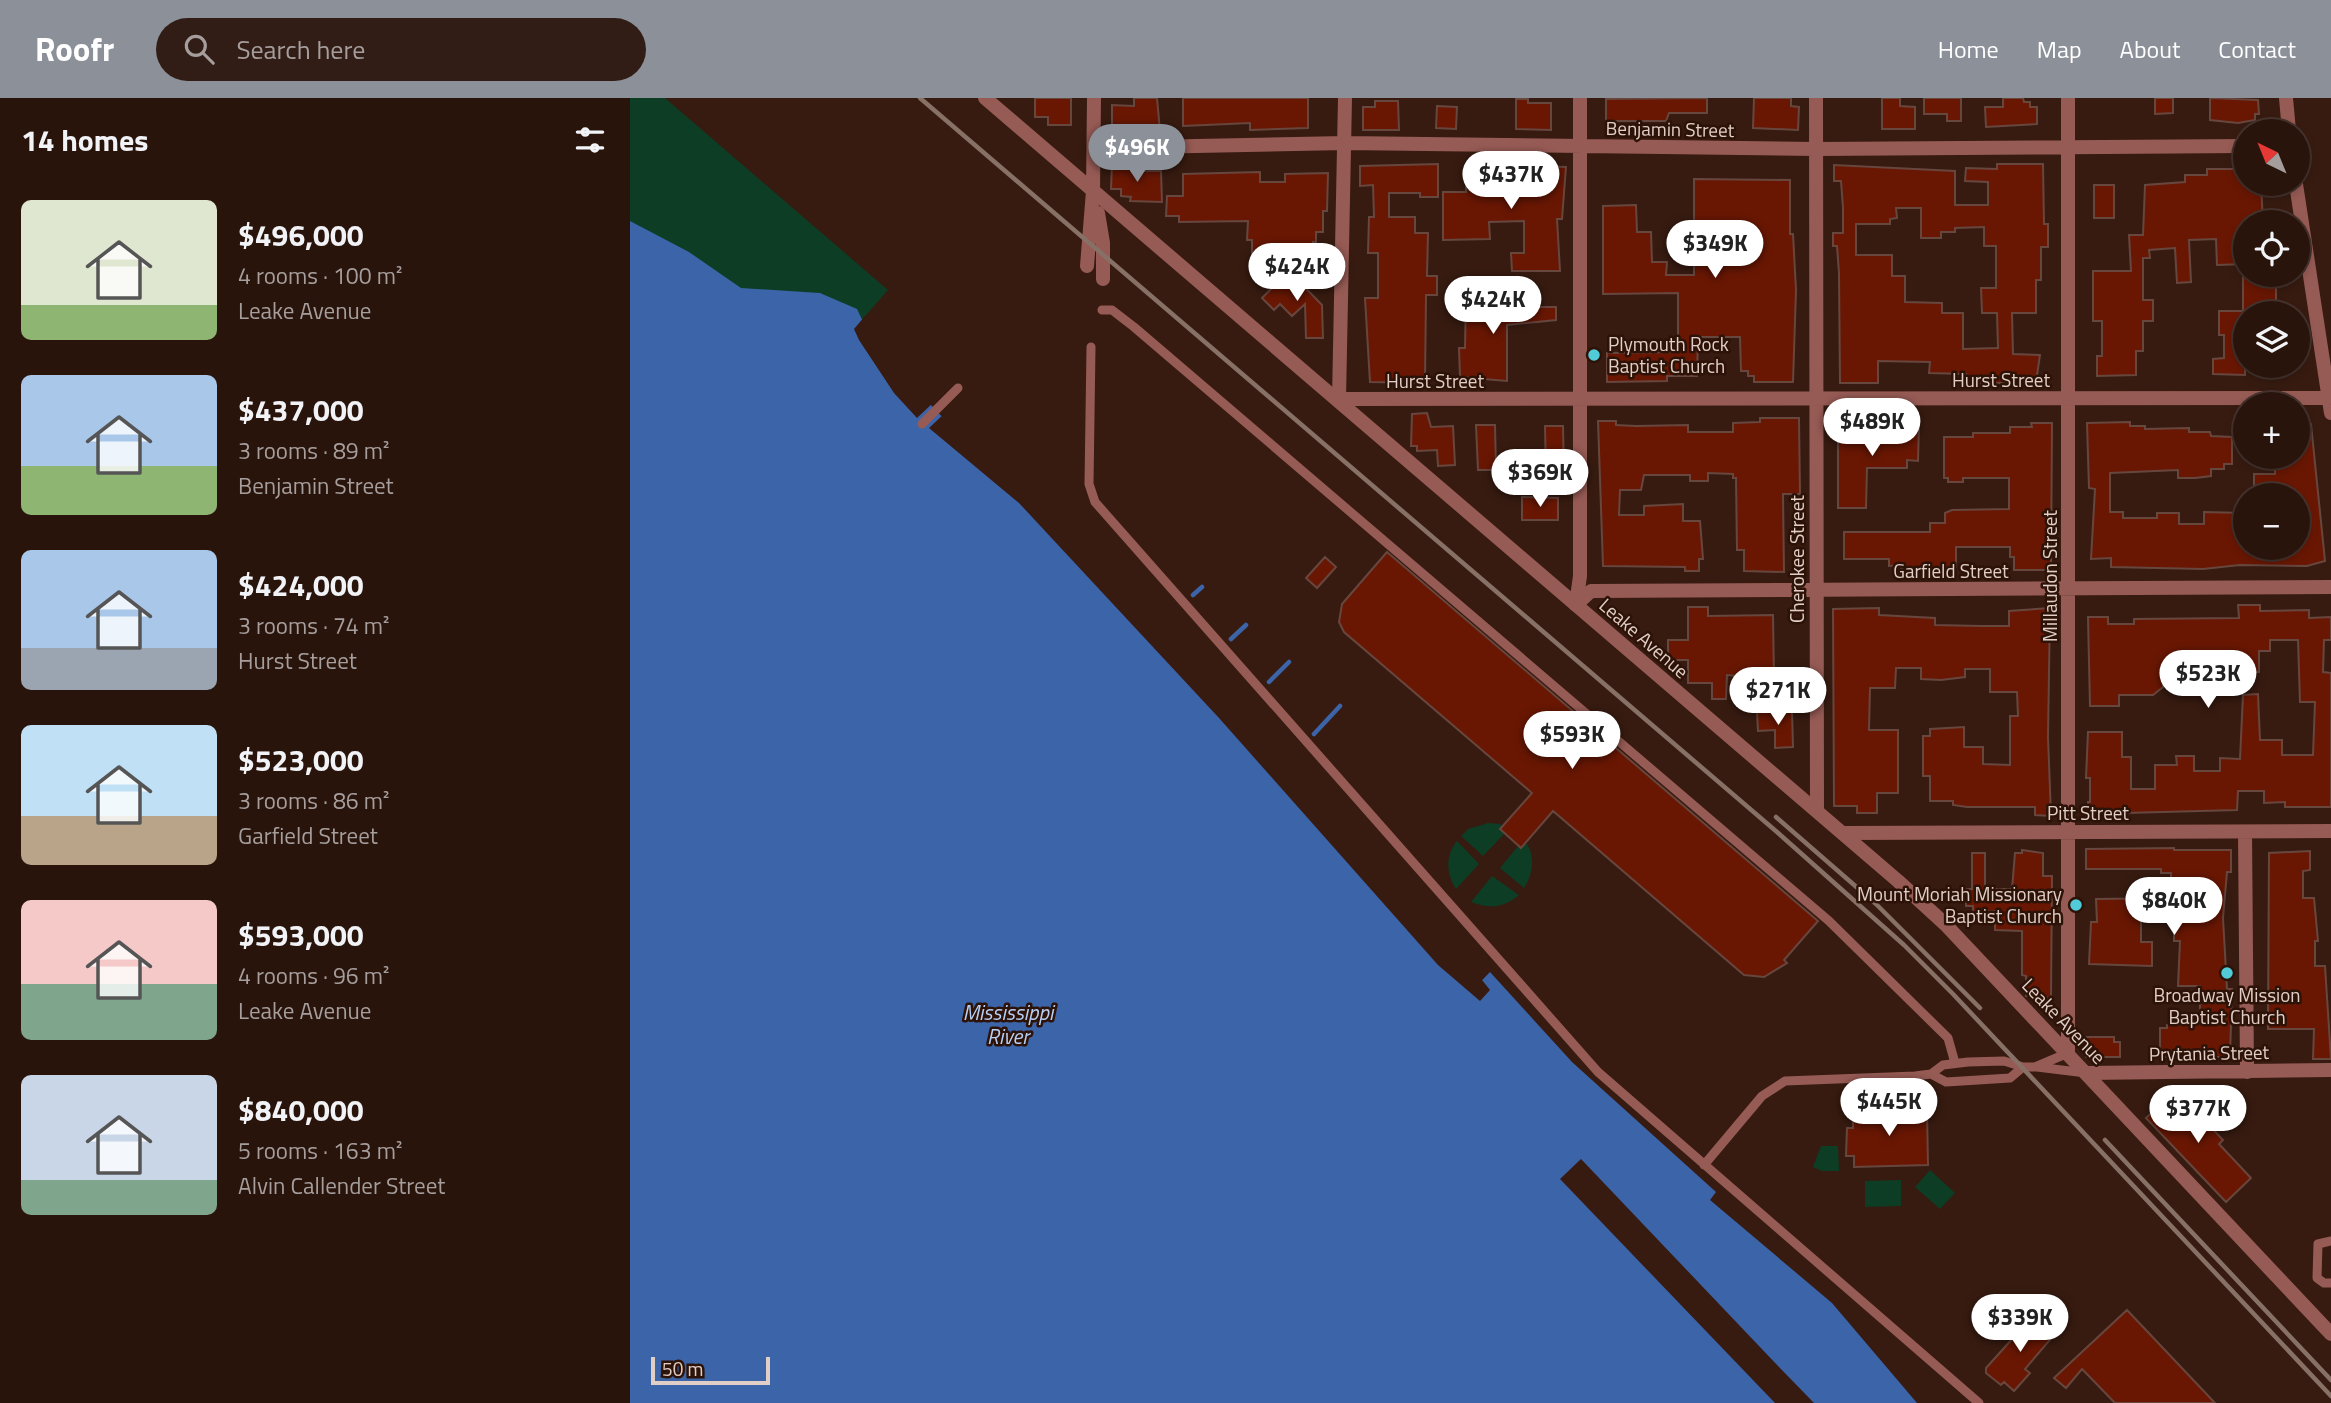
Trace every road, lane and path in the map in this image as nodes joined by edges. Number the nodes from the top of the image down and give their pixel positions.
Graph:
1 (985, 98) edge
2 (1094, 98) edge
3 (1345, 98) edge
4 (1580, 98) edge
5 (1816, 98) edge
6 (2068, 98) edge
7 (2286, 98) edge
8 (2288, 119) edge
9 (1345, 143) junction
10 (2233, 146) edge
11 (1579, 147) junction
12 (2068, 147) junction
13 (1094, 148) junction
14 (1816, 149) junction
15 (1093, 191) junction
16 (2298, 196) edge
17 (1087, 266) dead end
18 (1103, 279) dead end
19 (1102, 310) dead end
20 (2325, 341) edge
21 (1091, 347) dead end
22 (958, 388) dead end
23 (2329, 398) junction
24 (1339, 399) junction
25 (2069, 399) junction
26 (1580, 400) junction
27 (1816, 400) junction
28 (2331, 413) edge
29 (922, 424) dead end
30 (2331, 587) edge
31 (1816, 590) junction
32 (2069, 590) junction
33 (1576, 605) junction
34 (1816, 810) junction
35 (2331, 831) edge
36 (2069, 832) junction
37 (2245, 832) junction
38 (1845, 833) junction
39 (2068, 1053) junction
40 (1955, 1063) junction
41 (2023, 1067) junction
42 (2035, 1067) junction
43 (2331, 1070) edge
44 (2247, 1072) junction
45 (2087, 1073) junction
46 (1931, 1074) junction
47 (1704, 1165) junction
48 (2331, 1241) edge
49 (2331, 1283) edge
50 (2324, 1319) edge
51 (2331, 1334) edge
52 (1979, 1403) edge

1 - 15 street, Leake Avenue
2 - 13 street
3 - 9 street
4 - 11 street
5 - 14 street, Cherokee Street
6 - 12 street, Millaudon Street
7 - 8 street
9 - 11 street, Benjamin Street
9 - 13 street, Benjamin Street
9 - 24 street
10 - 12 street, Benjamin Street
11 - 14 street, Benjamin Street
11 - 26 street
12 - 14 street, Benjamin Street
12 - 25 street, Millaudon Street
13 - 15 street
14 - 27 street, Cherokee Street
15 - 17 street
15 - 18 street
15 - 24 street, Leake Avenue
16 - 20 street
19 - 40 lane
20 - 23 street
21 - 47 lane
22 - 29 lane
23 - 25 street, Hurst Street
23 - 28 street
24 - 26 street, Hurst Street
24 - 33 street, Leake Avenue
25 - 27 street, Hurst Street
25 - 32 street, Millaudon Street
26 - 27 street, Hurst Street
26 - 33 street
27 - 31 street, Cherokee Street
30 - 32 street, Garfield Street
31 - 32 street, Garfield Street
31 - 33 street, Garfield Street
31 - 34 street, Cherokee Street
32 - 36 street, Millaudon Street
33 - 34 street, Leake Avenue
34 - 38 street, Leake Avenue
35 - 37 street, Pitt Street
36 - 37 street, Pitt Street
36 - 38 street, Pitt Street
36 - 39 street, Millaudon Street
37 - 44 street
38 - 39 street, Leake Avenue
39 - 42 lane
39 - 45 street, Leake Avenue
40 - 41 lane
40 - 46 lane
41 - 42 lane
41 - 46 lane
42 - 45 lane
43 - 44 street, Prytania Street
44 - 45 street, Prytania Street
45 - 50 street, Leake Avenue
46 - 47 lane
47 - 52 lane
48 - 49 lane
50 - 51 street, Leake Avenue

